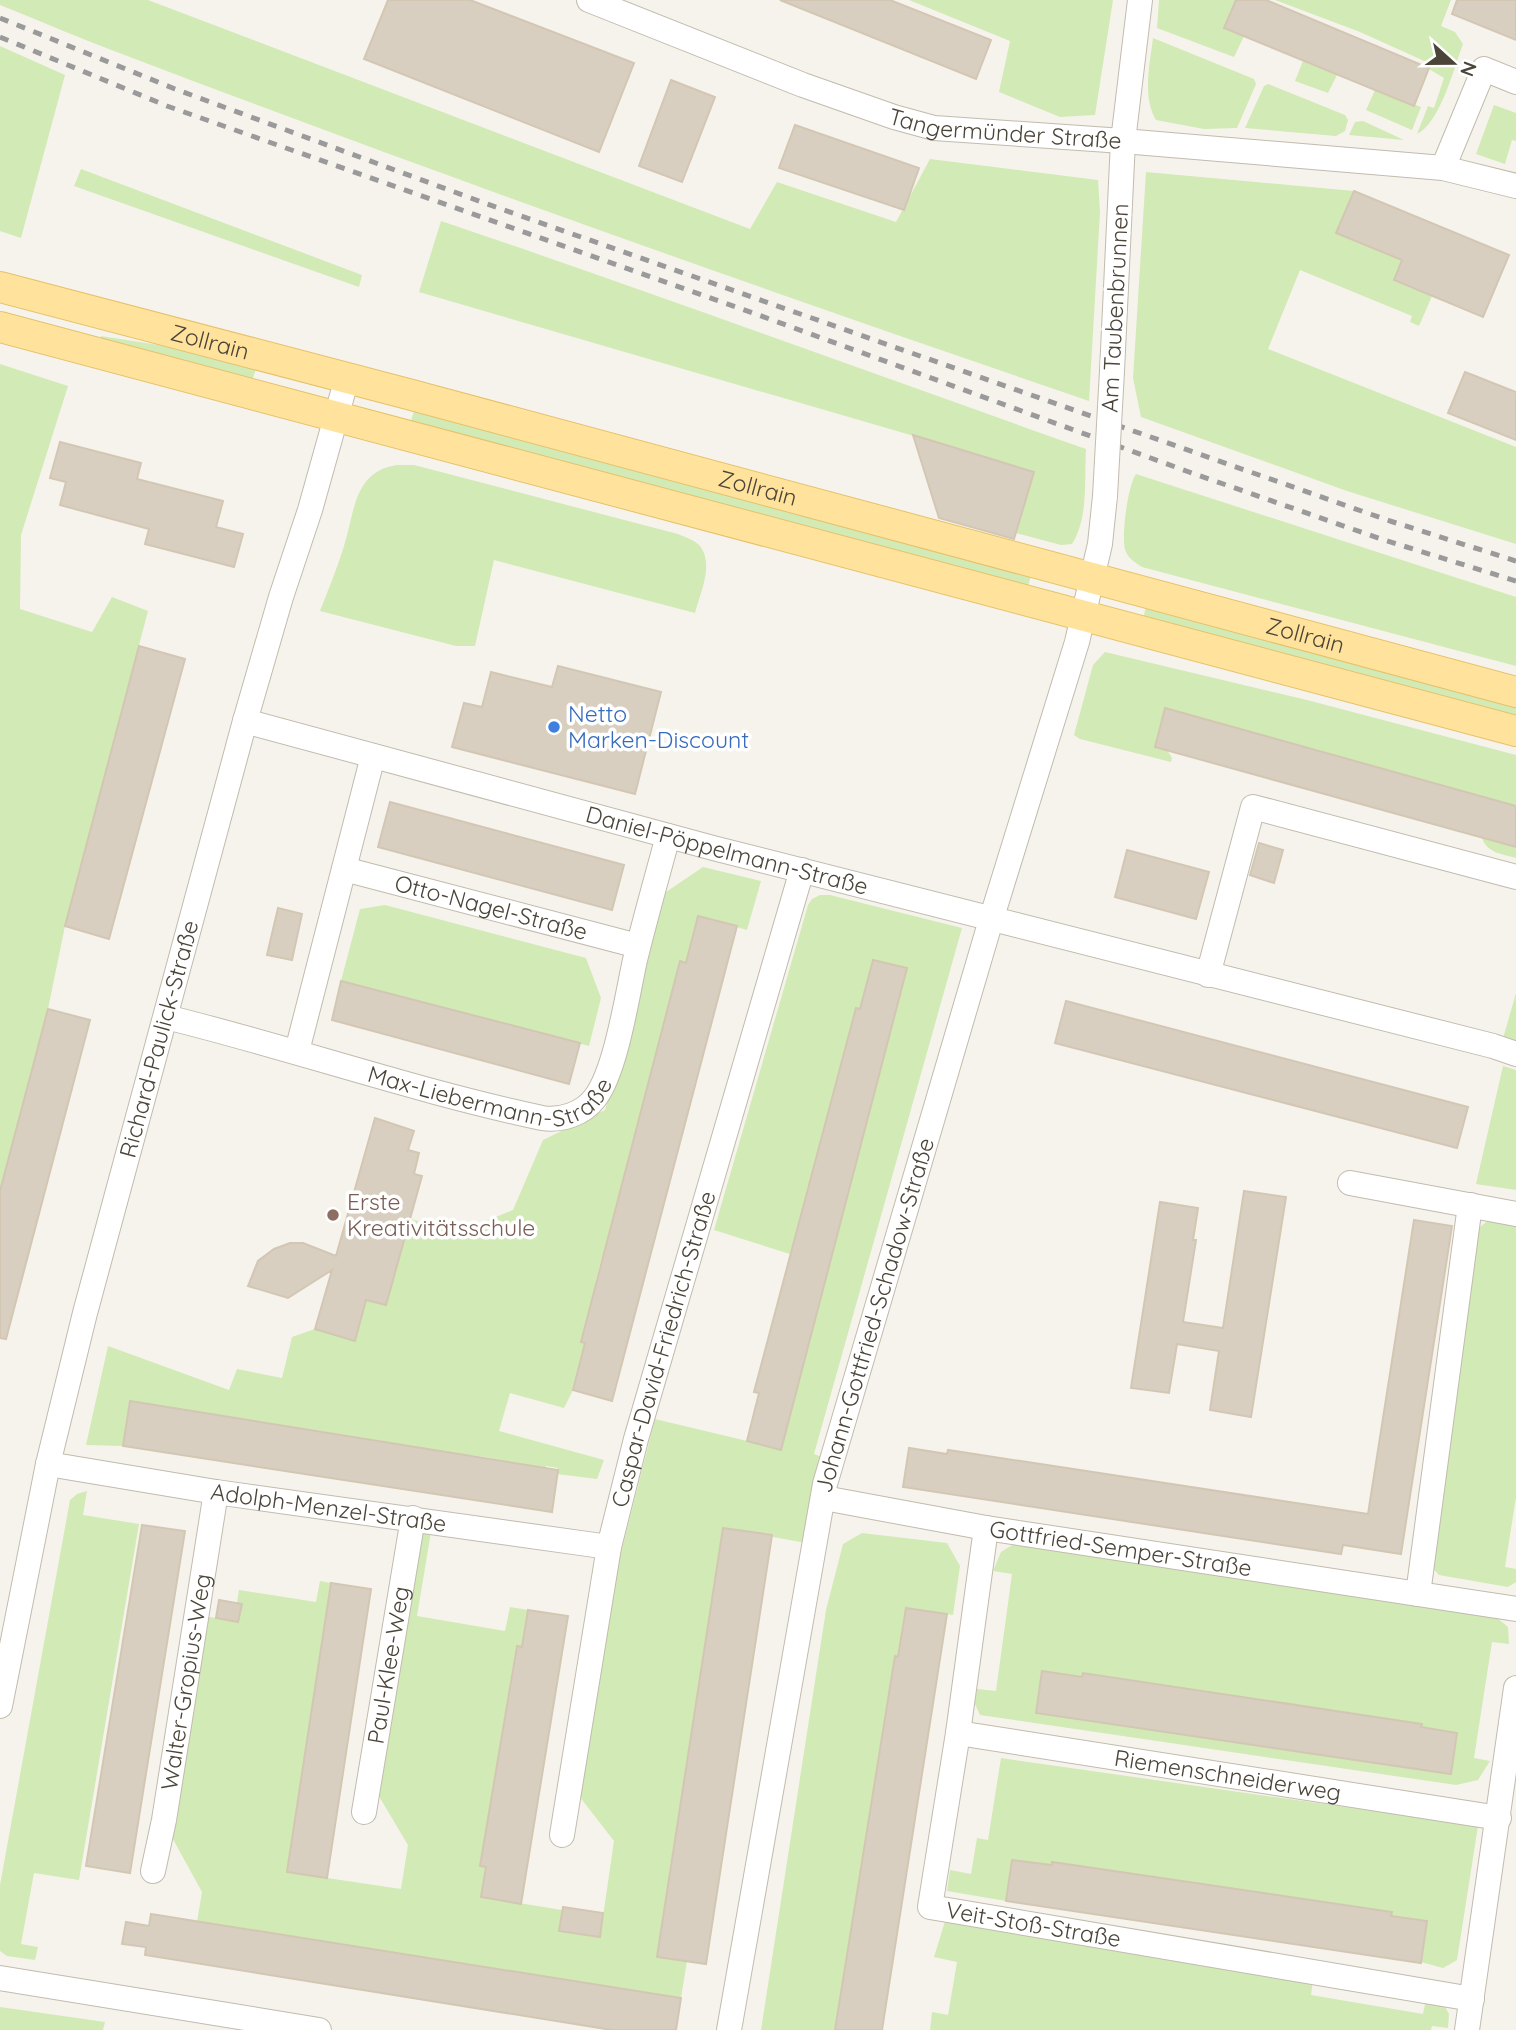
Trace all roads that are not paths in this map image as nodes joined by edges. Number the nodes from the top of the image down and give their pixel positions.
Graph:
1 (589, 0) edge
2 (1140, 0) edge
3 (1516, 82) edge
4 (1123, 141) junction
5 (1443, 168) junction
6 (1516, 186) edge
7 (0, 287) edge
8 (0, 327) edge
9 (347, 378) junction
10 (335, 418) junction
11 (1092, 578) junction
12 (1083, 615) junction
13 (1516, 692) edge
14 (245, 721) junction
15 (1516, 731) edge
16 (373, 756) junction
17 (668, 836) junction
18 (344, 869) junction
19 (802, 870) junction
20 (1516, 877) edge
21 (991, 920) junction
22 (638, 946) junction
23 (1208, 975) junction
24 (166, 1017) junction
25 (297, 1051) junction
26 (1516, 1054) edge
27 (1350, 1183) dead end
28 (1470, 1205) junction
29 (1516, 1214) edge
30 (48, 1464) junction
31 (216, 1492) junction
32 (824, 1498) junction
33 (413, 1518) junction
34 (986, 1528) junction
35 (609, 1547) junction
36 (1418, 1594) junction
37 (1516, 1609) edge
38 (1516, 1688) edge
39 (0, 1706) edge
40 (958, 1734) junction
41 (364, 1812) dead end
42 (1499, 1818) junction
43 (562, 1835) dead end
44 (153, 1871) dead end
45 (0, 1978) edge
46 (1472, 1999) junction
47 (318, 2030) edge
48 (729, 2030) edge
49 (1466, 2030) edge

1 - 4 street, Tangermünder Straße
2 - 4 street, Am Taubenbrunnen
3 - 5 street
4 - 5 street, Tangermünder Straße
4 - 11 street, Am Taubenbrunnen, bridge
5 - 6 street, Tangermünder Straße
7 - 9 main road, Zollrain
8 - 10 main road, Zollrain
9 - 10 street, Richard-Paulick-Straße
9 - 11 main road, Zollrain
10 - 12 main road, Zollrain
10 - 14 street, Richard-Paulick-Straße
11 - 12 street, Am Taubenbrunnen
11 - 13 main road, Zollrain
12 - 15 main road, Zollrain
12 - 21 street, Johann-Gottfried-Schadow-Straße
14 - 16 street, Daniel-Pöppelmann-Straße
14 - 24 street, Richard-Paulick-Straße
16 - 17 street, Daniel-Pöppelmann-Straße
16 - 18 street
17 - 19 street, Daniel-Pöppelmann-Straße
17 - 22 street, Max-Liebermann-Straße
18 - 22 street, Otto-Nagel-Straße
18 - 25 street
19 - 21 street, Daniel-Pöppelmann-Straße
19 - 35 street, Caspar-David-Friedrich-Straße
20 - 23 street
21 - 23 street, Daniel-Pöppelmann-Straße
21 - 32 street, Johann-Gottfried-Schadow-Straße
22 - 25 street, Max-Liebermann-Straße
23 - 26 street, Daniel-Pöppelmann-Straße
24 - 25 street, Max-Liebermann-Straße
24 - 30 street, Richard-Paulick-Straße
27 - 28 street
28 - 29 street
28 - 36 street
30 - 31 street, Adolph-Menzel-Straße
30 - 39 street, Richard-Paulick-Straße
31 - 33 street, Adolph-Menzel-Straße
31 - 44 street, Walter-Gropius-Weg
32 - 34 street, Gottfried-Semper-Straße
32 - 48 street, Johann-Gottfried-Schadow-Straße
33 - 35 street, Adolph-Menzel-Straße
33 - 41 street, Paul-Klee-Weg
34 - 36 street, Gottfried-Semper-Straße
34 - 40 street, Veit-Stoß-Straße
35 - 43 street, Caspar-David-Friedrich-Straße
36 - 37 street, Gottfried-Semper-Straße
38 - 42 street
40 - 42 street, Riemenschneiderweg
40 - 46 street, Veit-Stoß-Straße
42 - 46 street
45 - 47 street
46 - 49 street

